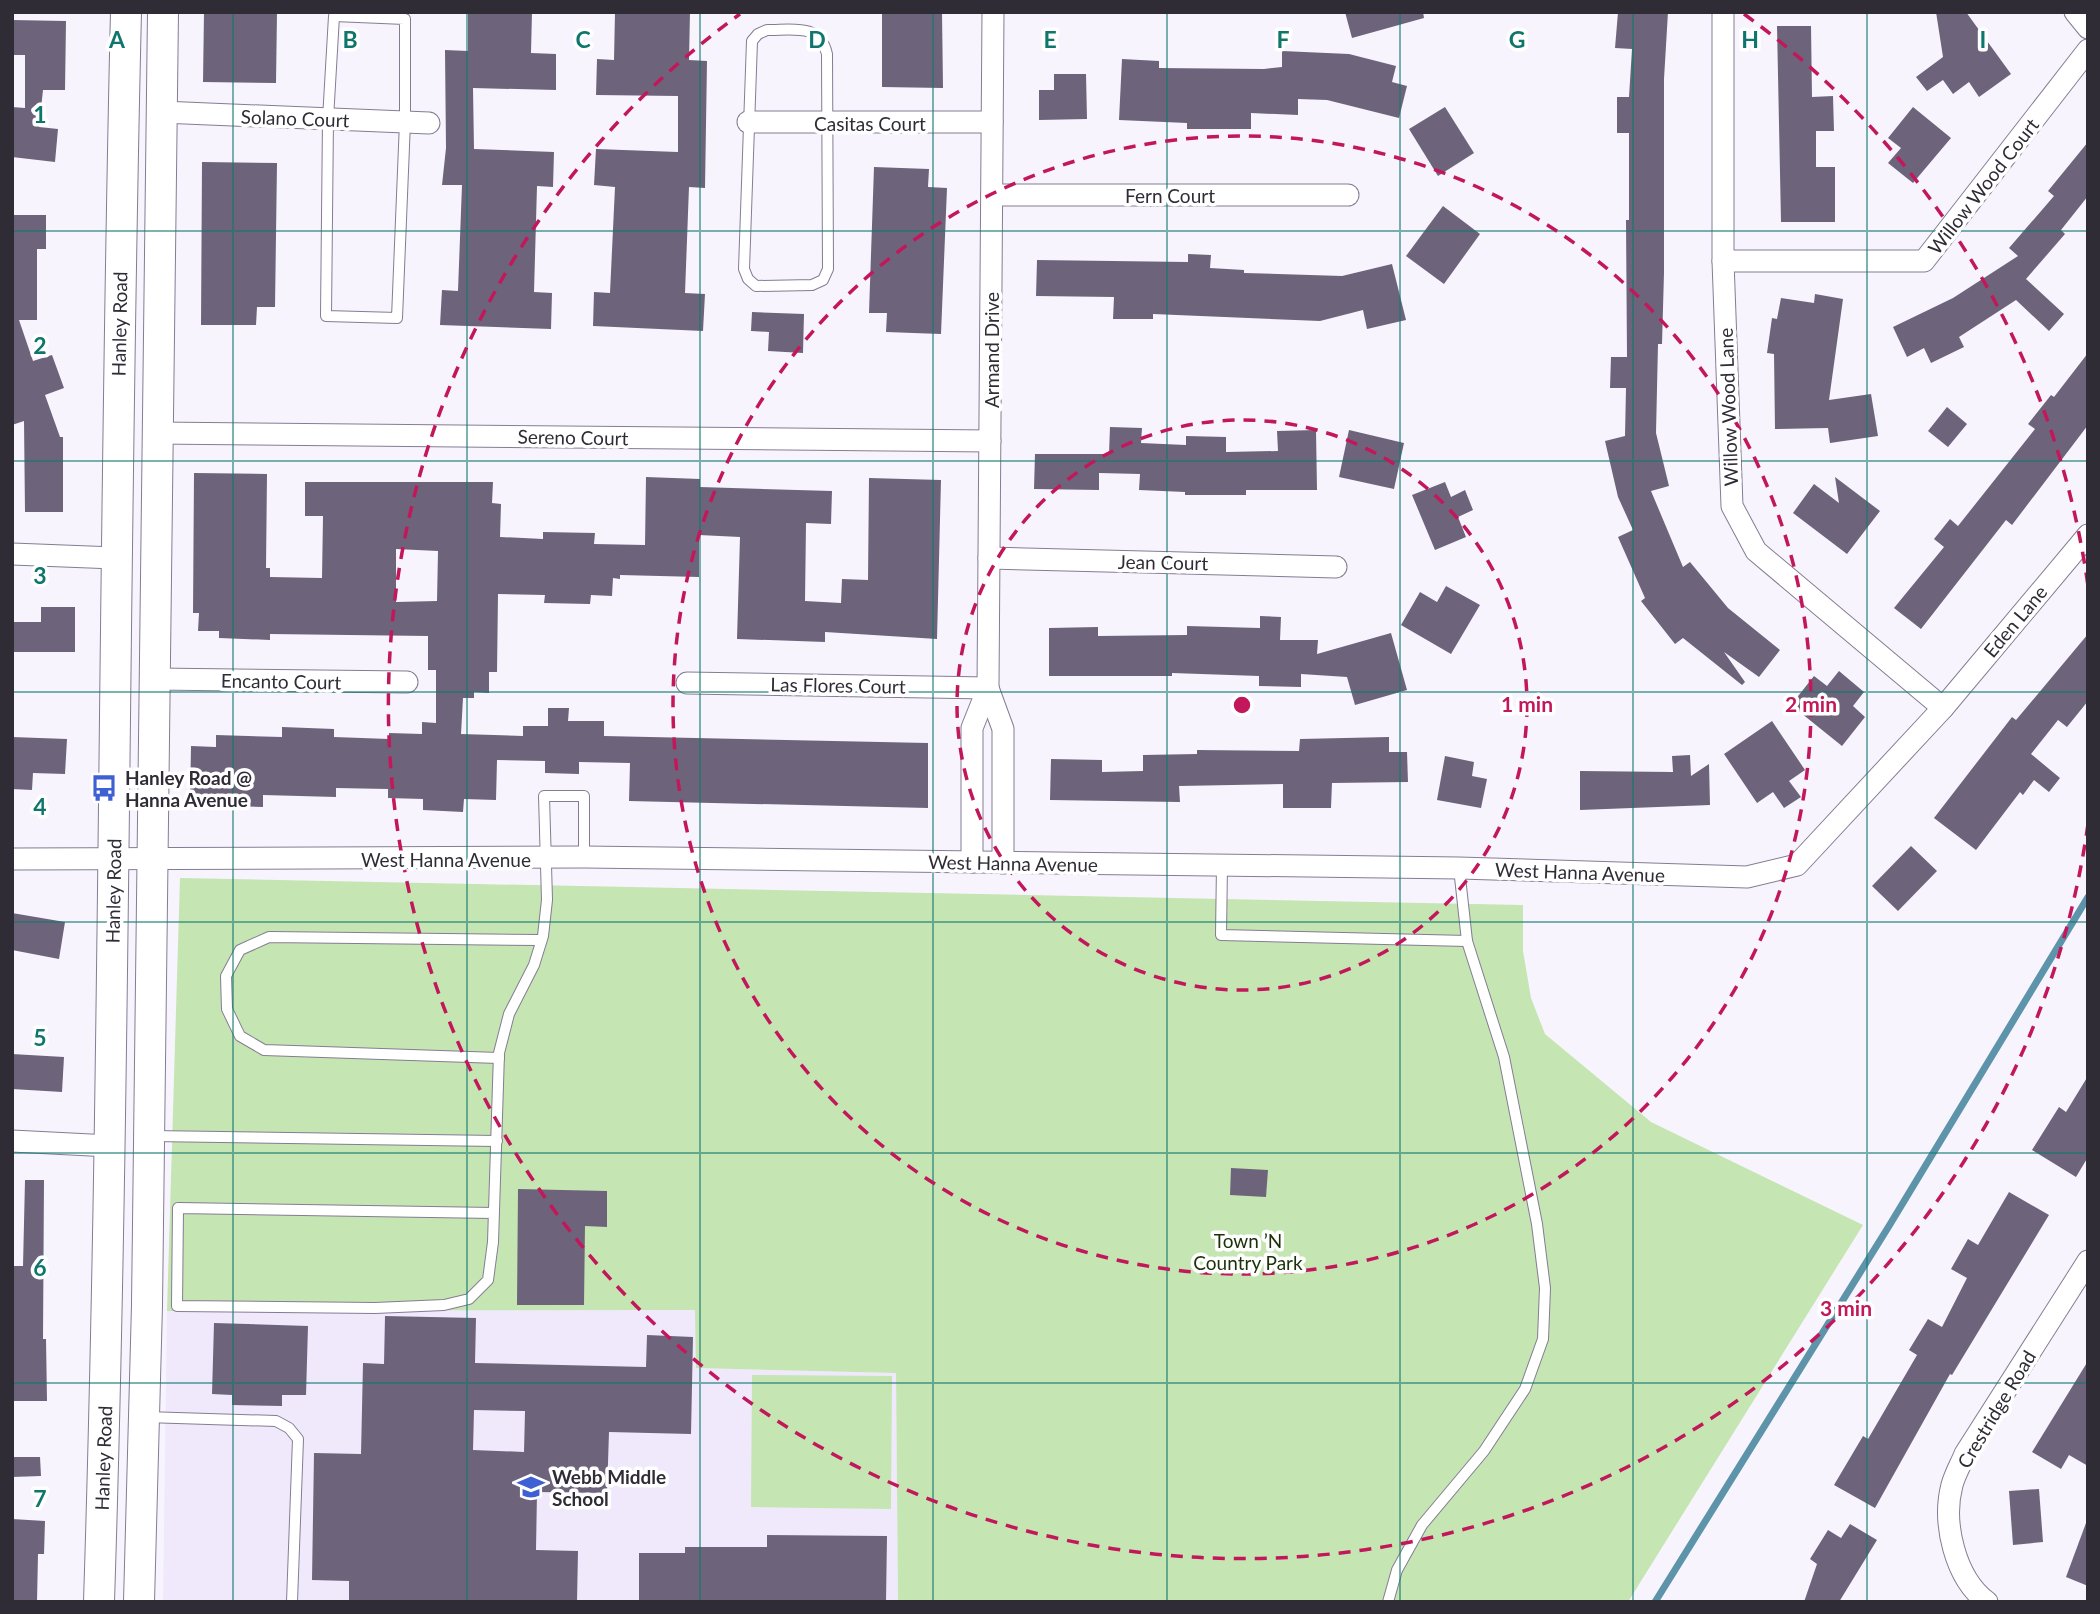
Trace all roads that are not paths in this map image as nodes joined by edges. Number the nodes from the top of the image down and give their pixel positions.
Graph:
1 (163, 12) edge
2 (993, 12) edge
3 (1723, 12) edge
4 (2075, 12) edge
5 (126, 13) edge
6 (2088, 28) edge
7 (2088, 50) edge
8 (161, 112) junction
9 (328, 119) junction
10 (405, 122) junction
11 (748, 122) junction
12 (992, 122) junction
13 (828, 123) junction
14 (429, 124) dead end
15 (122, 168) junction
16 (992, 195) junction
17 (1348, 195) dead end
18 (1723, 261) junction
19 (156, 433) junction
20 (990, 441) junction
21 (2088, 535) edge
22 (12, 554) edge
23 (115, 558) junction
24 (989, 558) junction
25 (1336, 567) dead end
26 (156, 679) junction
27 (407, 682) dead end
28 (687, 683) dead end
29 (988, 688) junction
30 (1943, 708) junction
31 (584, 857) junction
32 (544, 858) junction
33 (12, 859) edge
34 (113, 860) junction
35 (153, 861) junction
36 (972, 863) junction
37 (1003, 863) junction
38 (1222, 865) junction
39 (1459, 868) junction
40 (541, 940) junction
41 (1467, 941) junction
42 (499, 1058) junction
43 (149, 1136) junction
44 (497, 1140) junction
45 (12, 1141) edge
46 (110, 1146) junction
47 (494, 1213) junction
48 (2088, 1261) edge
49 (143, 1417) junction
50 (103, 1465) junction
51 (101, 1540) junction
52 (1984, 1601) edge
53 (99, 1602) edge
54 (110, 1602) edge
55 (139, 1602) edge
56 (292, 1602) edge
57 (1388, 1602) edge

1 - 8 main road, Hanley Road
2 - 12 street, Armand Drive
3 - 18 street, Willow Wood Lane
4 - 6 street
5 - 8 main road
5 - 15 main road, Hanley Road
7 - 18 street, Willow Wood Court
8 - 9 street, Solano Court
8 - 15 main road
8 - 19 main road, Hanley Road
9 - 10 street, Solano Court
9 - 10 lane
9 - 10 lane
10 - 14 street, Solano Court
11 - 13 street, Casitas Court
11 - 13 lane
11 - 13 lane
12 - 13 street, Casitas Court
12 - 16 street, Armand Drive
15 - 23 main road, Hanley Road
16 - 17 street, Fern Court
16 - 20 street, Armand Drive
18 - 30 street, Willow Wood Lane
19 - 20 street, Sereno Court
19 - 26 main road, Hanley Road
20 - 24 street, Armand Drive
21 - 30 street, Eden Lane
22 - 23 street
23 - 34 main road, Hanley Road
24 - 25 street, Jean Court
24 - 29 street, Armand Drive
26 - 27 street, Encanto Court
26 - 35 main road, Hanley Road
28 - 29 street, Las Flores Court
29 - 36 street, Armand Drive
29 - 37 street, Armand Drive
30 - 39 street, West Hanna Avenue
31 - 32 street, West Hanna Avenue
31 - 32 lane
31 - 36 street, West Hanna Avenue
32 - 35 street, West Hanna Avenue
32 - 40 lane
33 - 34 street, West Hanna Avenue
34 - 35 street, West Hanna Avenue
34 - 46 main road, Hanley Road
35 - 43 main road, Hanley Road
36 - 37 street, West Hanna Avenue
37 - 38 street, West Hanna Avenue
38 - 39 street, West Hanna Avenue
38 - 41 lane
39 - 41 lane
40 - 42 lane
40 - 42 lane
41 - 57 lane
42 - 44 lane
43 - 44 lane
43 - 49 main road, Hanley Road
44 - 47 lane
45 - 46 street
46 - 50 main road, Hanley Road
47 - 47 lane
48 - 52 street, Crestridge Road
49 - 50 main road
49 - 55 main road, Hanley Road
49 - 56 lane
50 - 51 main road, Hanley Road
51 - 53 main road, Hanley Road
51 - 54 main road

